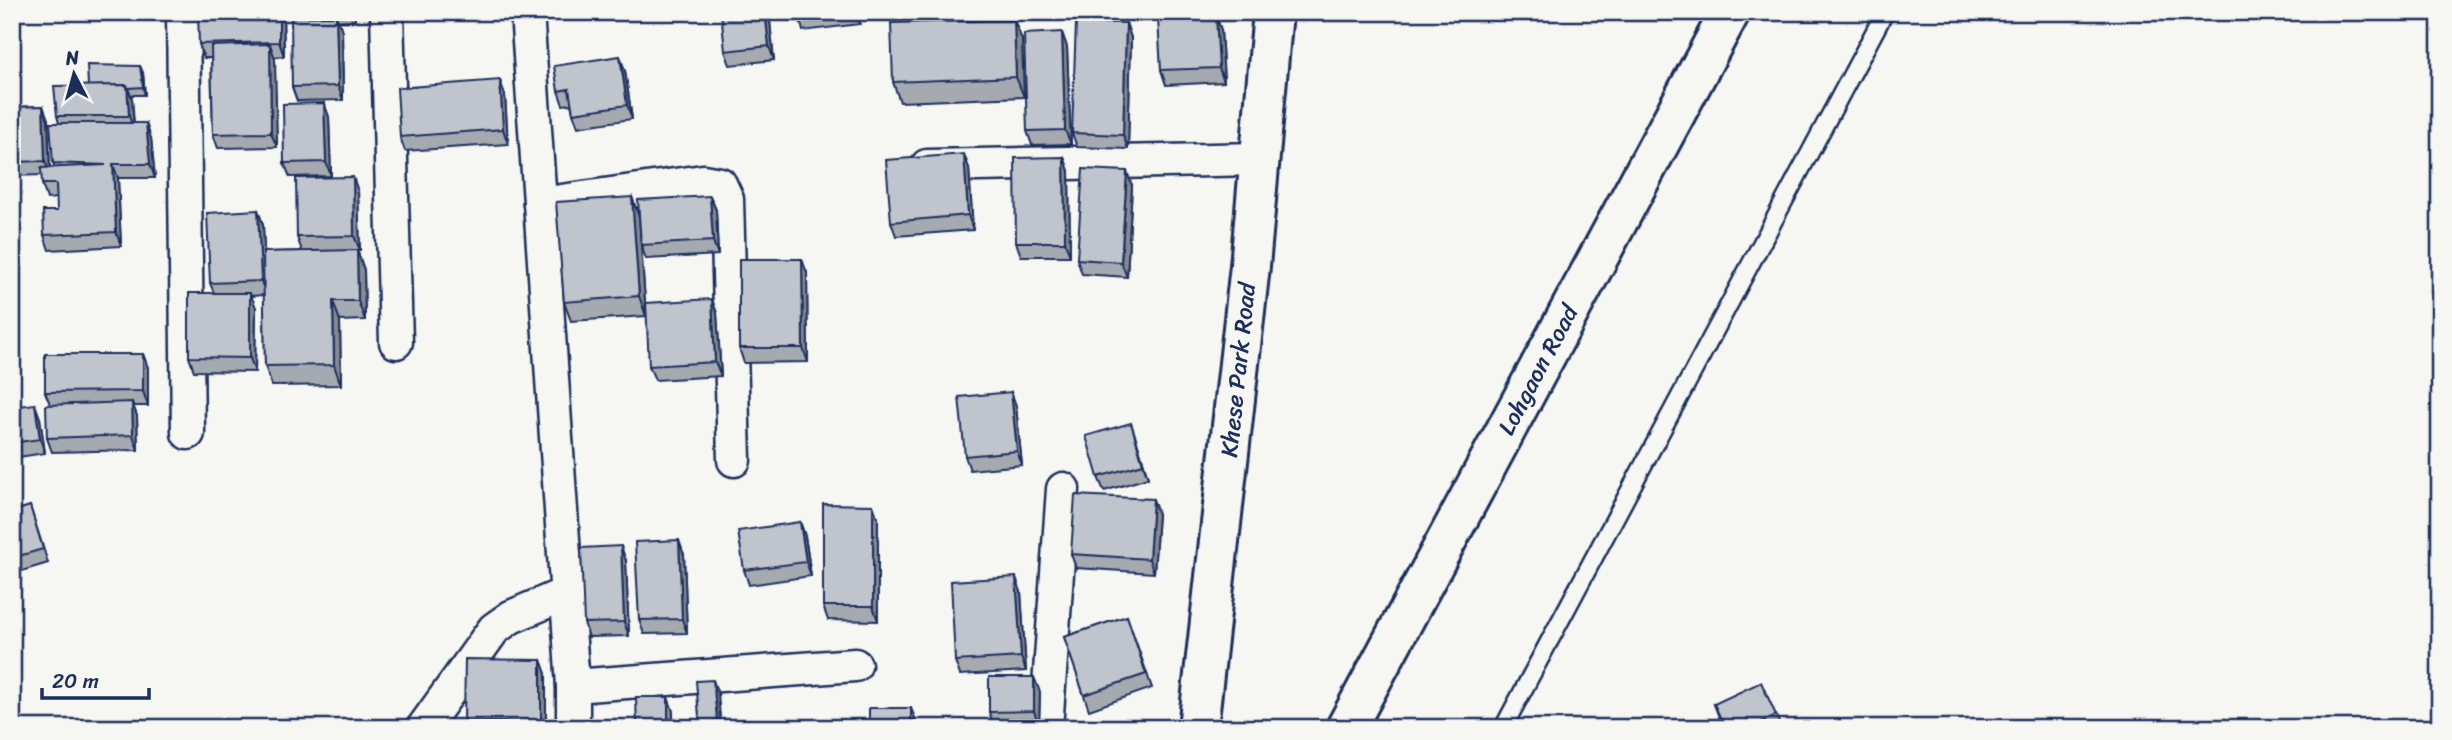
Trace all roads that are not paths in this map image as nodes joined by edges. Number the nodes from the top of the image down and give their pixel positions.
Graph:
1 (183, 12) edge
2 (387, 12) edge
3 (527, 12) edge
4 (1273, 12) edge
5 (1730, 12) edge
6 (1885, 12) edge
7 (1260, 159) junction
8 (925, 166) edge
9 (540, 204) junction
10 (396, 342) dead end
11 (188, 433) dead end
12 (734, 460) dead end
13 (1063, 489) dead end
14 (567, 593) junction
15 (855, 665) dead end
16 (573, 686) junction
17 (423, 728) edge
18 (573, 728) edge
19 (1046, 728) edge
20 (1198, 728) edge
21 (1346, 728) edge
22 (1503, 728) edge

1 - 11 street
2 - 10 street
3 - 9 street
4 - 7 main road, Khese Park Road
5 - 21 main road, Lohgaon Road
6 - 22 lane
7 - 8 street
7 - 20 main road, Khese Park Road
9 - 12 street
9 - 14 street
13 - 19 street
14 - 16 street
14 - 17 street
15 - 16 street
16 - 18 street

